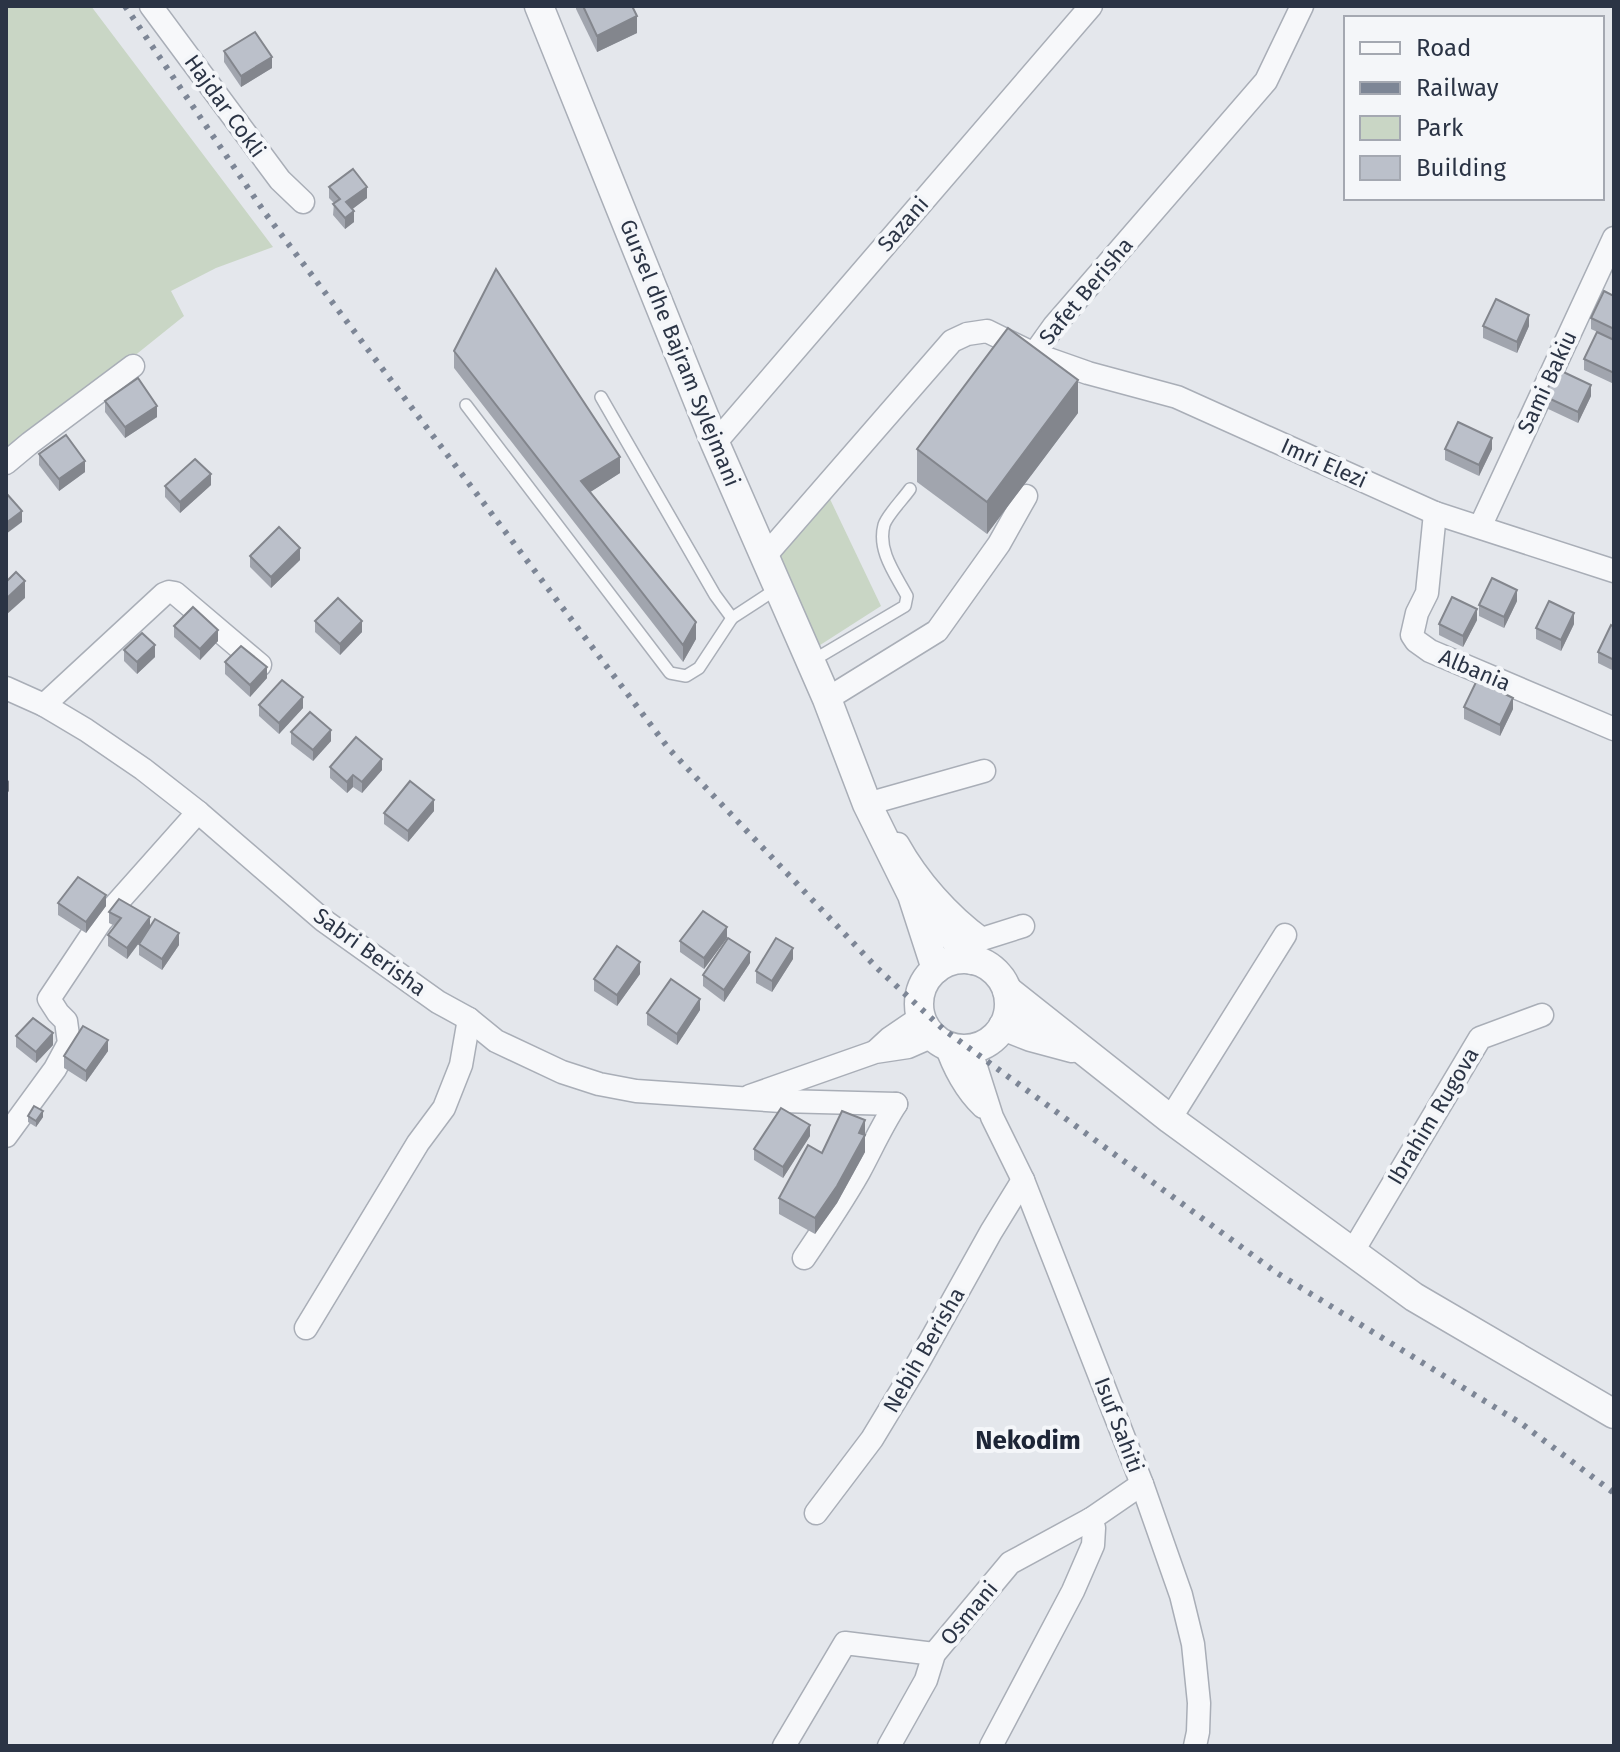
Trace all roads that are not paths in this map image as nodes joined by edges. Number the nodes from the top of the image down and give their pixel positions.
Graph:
1 (151, 6) edge
2 (539, 6) edge
3 (1091, 6) edge
4 (1302, 6) edge
5 (303, 202) dead end
6 (1614, 238) edge
7 (1034, 354) junction
8 (133, 366) dead end
9 (601, 397) dead end
10 (466, 405) dead end
11 (715, 443) junction
12 (6, 463) edge
13 (910, 489) dead end
14 (1026, 496) dead end
15 (1435, 513) junction
16 (1480, 527) junction
17 (765, 556) junction
18 (1614, 571) edge
19 (779, 588) junction
20 (732, 618) junction
21 (811, 661) junction
22 (266, 671) edge
23 (6, 688) edge
24 (827, 699) junction
25 (44, 705) junction
26 (1614, 729) edge
27 (984, 771) dead end
28 (871, 803) junction
29 (198, 812) junction
30 (912, 895) junction
31 (1023, 926) dead end
32 (1285, 935) dead end
33 (977, 950) junction
34 (936, 969) junction
35 (1007, 990) junction
36 (1542, 1015) dead end
37 (469, 1019) junction
38 (1003, 1026) junction
39 (942, 1037) junction
40 (1081, 1050) junction
41 (741, 1099) junction
42 (1170, 1119) junction
43 (6, 1136) edge
44 (1023, 1180) junction
45 (1353, 1251) junction
46 (804, 1258) dead end
47 (306, 1328) dead end
48 (1614, 1414) edge
49 (1142, 1484) junction
50 (816, 1513) dead end
51 (1091, 1519) junction
52 (934, 1654) junction
53 (784, 1746) edge
54 (889, 1746) edge
55 (991, 1746) edge
56 (1195, 1746) edge

1 - 5 street, Hajdar Cokli
2 - 11 street, Gursel dhe Bajram Sylejmani
3 - 11 street, Sazani
4 - 7 street, Safet Berisha
6 - 16 street, Sami Bakiu
7 - 15 street, Imri Elezi
7 - 17 street, Safet Berisha
8 - 12 street
9 - 20 lane
10 - 20 lane
11 - 17 street, Gursel dhe Bajram Sylejmani
13 - 21 lane
14 - 24 street
15 - 16 street, Imri Elezi
15 - 26 street, Albania
16 - 18 street, Imri Elezi
17 - 19 street, Gursel dhe Bajram Sylejmani
19 - 20 lane
19 - 21 street, Gursel dhe Bajram Sylejmani
21 - 24 street, Gursel dhe Bajram Sylejmani
22 - 25 street
23 - 25 street, Sabri Berisha
24 - 28 street, Gursel dhe Bajram Sylejmani
25 - 29 street, Sabri Berisha
27 - 28 street
28 - 30 street, Gursel dhe Bajram Sylejmani
28 - 33 street
29 - 37 street, Sabri Berisha
29 - 43 street
30 - 33 street, Gursel dhe Bajram Sylejmani
30 - 34 street, Gursel dhe Bajram Sylejmani
31 - 33 street
32 - 42 street
33 - 34 street
33 - 35 street
34 - 39 street
35 - 38 street
35 - 40 street
36 - 45 street, Ibrahim Rugova
37 - 41 street, Sabri Berisha
37 - 47 street
38 - 39 street
38 - 40 street
39 - 41 street, Sabri Berisha
39 - 44 street, Isuf Sahiti
40 - 42 street
41 - 46 street, Sabri Berisha
42 - 45 street
44 - 49 street, Isuf Sahiti
44 - 50 street, Nebih Berisha
45 - 48 street
49 - 51 street, Osmani
49 - 56 street, Isuf Sahiti
51 - 52 street, Osmani
51 - 55 street
52 - 53 street
52 - 54 street, Osmani

